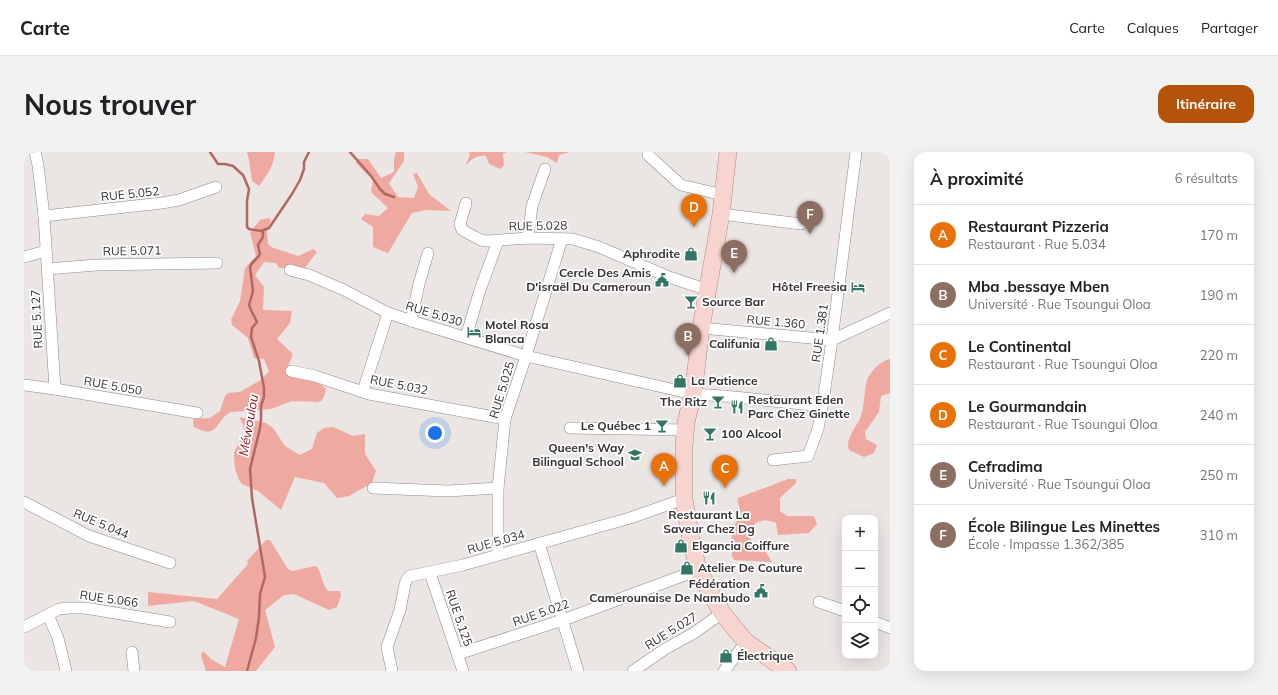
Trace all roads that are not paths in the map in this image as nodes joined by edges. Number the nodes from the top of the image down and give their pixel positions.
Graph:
1 (34, 152) edge
2 (648, 152) edge
3 (728, 152) edge
4 (855, 152) edge
5 (545, 169) dead end
6 (216, 187) dead end
7 (723, 195) junction
8 (466, 203) dead end
9 (721, 214) junction
10 (44, 216) junction
11 (801, 224) dead end
12 (528, 238) junction
13 (562, 239) junction
14 (498, 241) junction
15 (46, 251) junction
16 (428, 253) dead end
17 (24, 257) edge
18 (217, 264) dead end
19 (47, 270) junction
20 (290, 270) dead end
21 (708, 290) junction
22 (388, 313) junction
23 (890, 313) edge
24 (411, 321) junction
25 (701, 328) junction
26 (466, 337) junction
27 (832, 340) junction
28 (526, 356) junction
29 (291, 371) dead end
30 (24, 385) edge
31 (54, 389) junction
32 (363, 392) junction
33 (693, 394) junction
34 (822, 406) junction
35 (197, 413) dead end
36 (504, 419) junction
37 (570, 428) dead end
38 (686, 430) junction
39 (773, 460) dead end
40 (372, 488) dead end
41 (498, 488) junction
42 (684, 499) junction
43 (24, 502) edge
44 (539, 543) junction
45 (498, 554) junction
46 (170, 563) dead end
47 (698, 570) junction
48 (430, 573) junction
49 (819, 602) dead end
50 (842, 610) edge
51 (722, 613) junction
52 (48, 615) junction
53 (563, 620) junction
54 (170, 622) dead end
55 (878, 623) edge
56 (24, 627) edge
57 (890, 628) edge
58 (746, 642) junction
59 (132, 652) dead end
60 (458, 654) junction
61 (66, 671) edge
62 (134, 671) edge
63 (392, 671) edge
64 (463, 671) edge
65 (578, 671) edge
66 (633, 671) edge
67 (724, 671) edge
68 (788, 671) edge

1 - 10 street, RUE 5.127
2 - 7 street
3 - 7 main road
4 - 27 street, RUE 1.381
5 - 12 street
6 - 10 street, RUE 5.052
7 - 9 main road
8 - 14 street, RUE 5.028
9 - 11 street
9 - 21 main road
10 - 15 street, RUE 5.127
12 - 13 street, RUE 5.028
12 - 14 street, RUE 5.028
13 - 21 street, RUE 5.028
13 - 28 street, RUE 5.025
14 - 26 street
15 - 17 street
15 - 19 street, RUE 5.127
16 - 24 street
18 - 19 street, RUE 5.071
19 - 31 street, RUE 5.127
20 - 22 street, RUE 5.030
21 - 25 main road
22 - 24 street, RUE 5.030
22 - 32 street
23 - 27 street
24 - 26 street, RUE 5.030
25 - 27 street, RUE 1.360
25 - 33 main road
26 - 28 street, RUE 5.030
27 - 34 street, RUE 1.381
28 - 33 street, RUE 5.030
28 - 36 street, RUE 5.025
29 - 32 street, RUE 5.032
30 - 31 street, RUE 5.050
31 - 35 street, RUE 5.050
32 - 36 street, RUE 5.032
33 - 34 street, RUE 5.030
33 - 38 main road
34 - 39 street, RUE 1.381
36 - 41 street, RUE 5.025
37 - 38 street
38 - 42 main road
40 - 41 street
41 - 45 street, RUE 5.025
42 - 44 street, RUE 5.034
42 - 47 main road
43 - 46 street, RUE 5.044
44 - 45 street, RUE 5.034
44 - 53 street
45 - 48 street, RUE 5.034
47 - 51 main road
47 - 53 street, RUE 5.022
48 - 60 street, RUE 5.125
48 - 63 street, RUE 5.034
49 - 50 street
51 - 58 main road
51 - 66 street, RUE 5.027
52 - 54 street, RUE 5.066
52 - 56 street, RUE 5.066
52 - 61 street
53 - 60 street, RUE 5.022
53 - 65 street
55 - 57 street
58 - 67 street
58 - 68 main road
59 - 62 street
60 - 64 street, RUE 5.125

